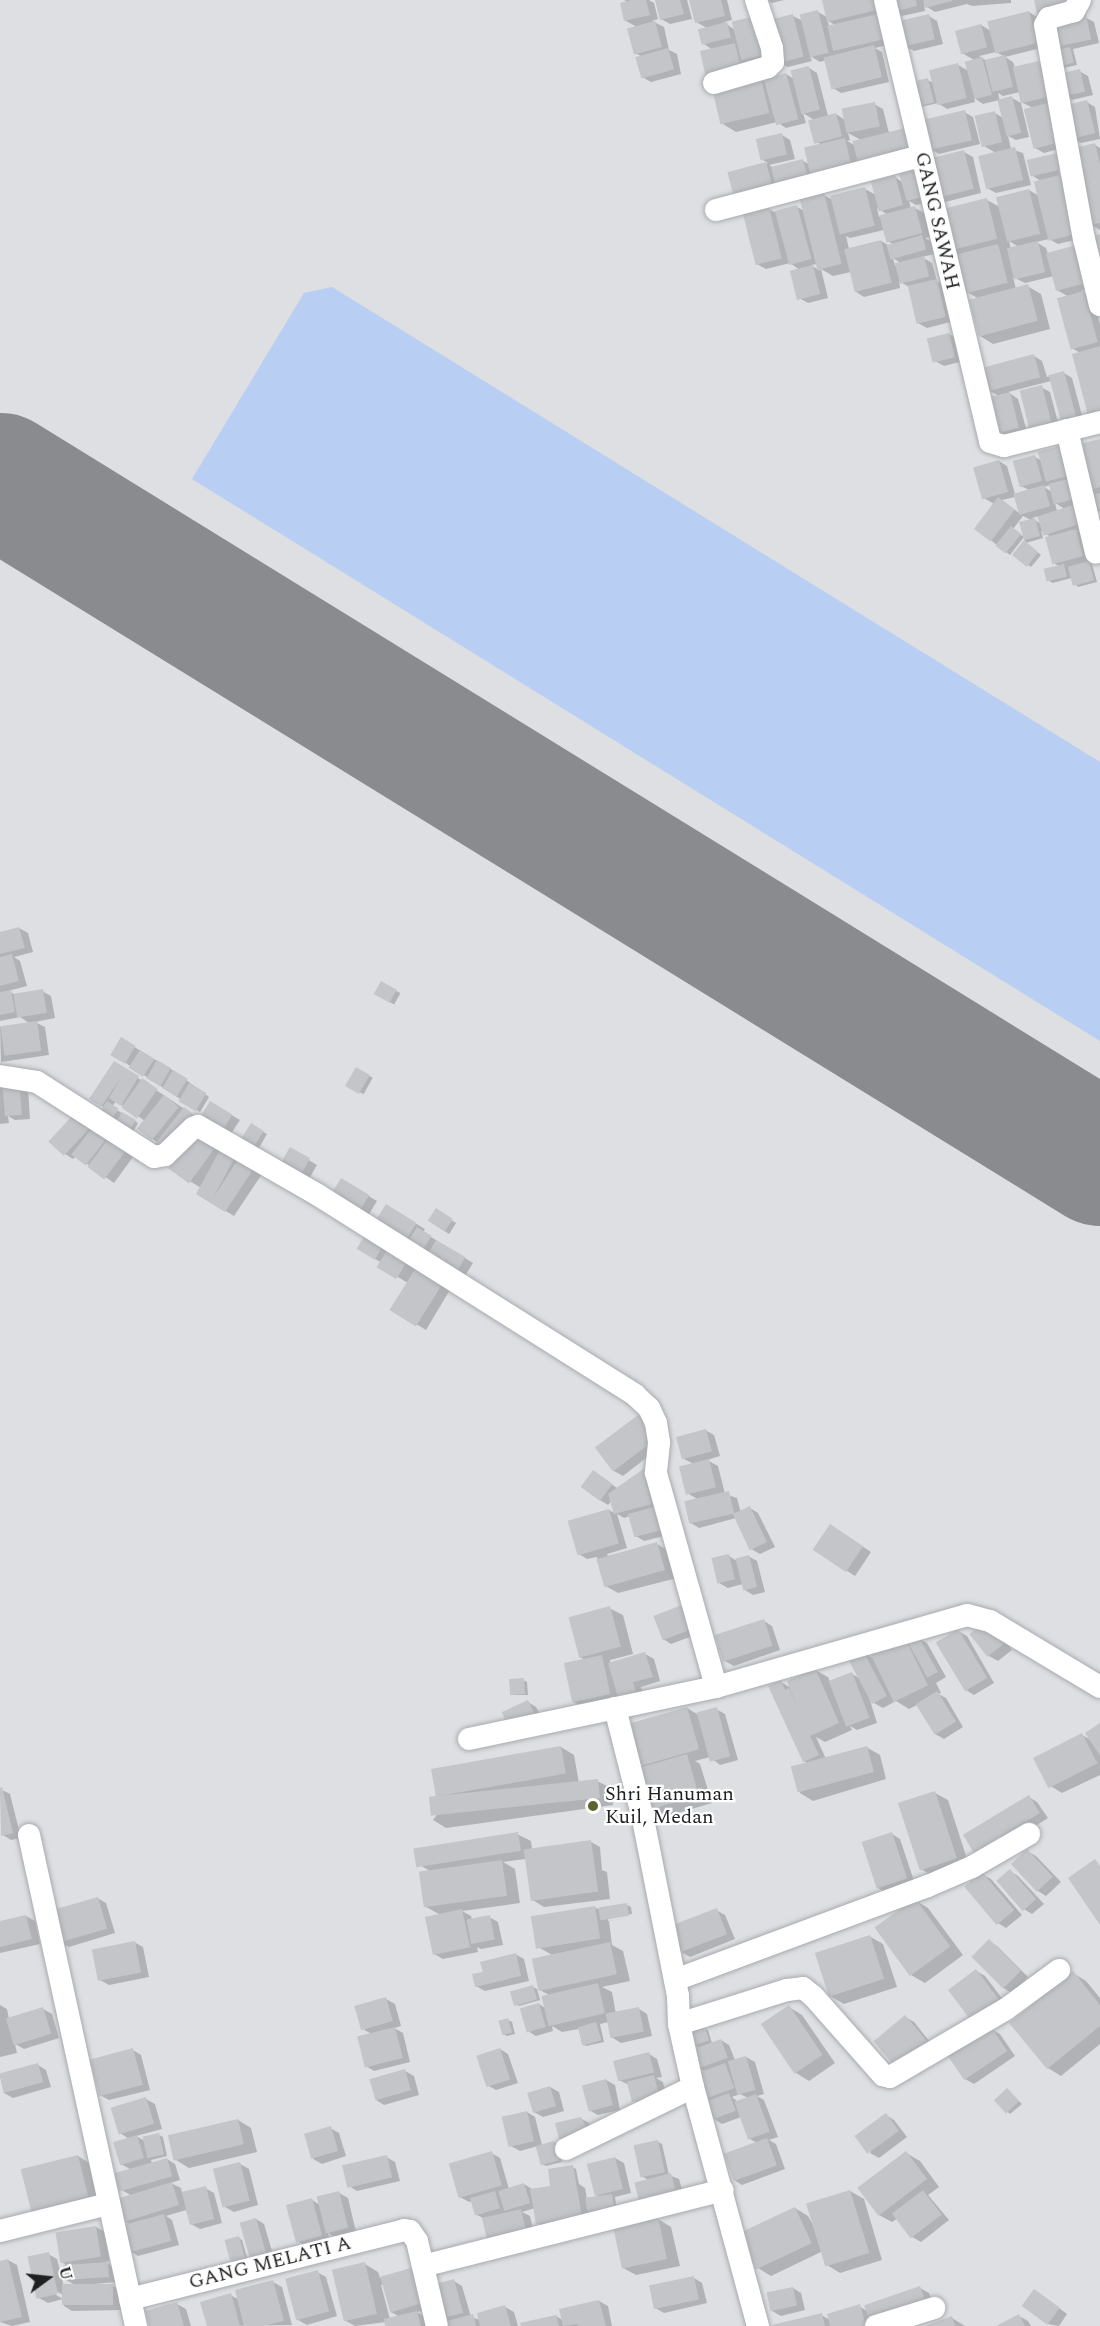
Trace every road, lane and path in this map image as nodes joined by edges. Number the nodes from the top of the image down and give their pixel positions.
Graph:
1 (756, 0) edge
2 (885, 0) edge
3 (1080, 0) edge
4 (714, 83) dead end
5 (921, 156) junction
6 (716, 210) dead end
7 (1100, 305) edge
8 (1100, 422) edge
9 (1067, 430) junction
10 (1096, 554) dead end
11 (0, 1076) edge
12 (1100, 1686) edge
13 (716, 1687) junction
14 (615, 1707) junction
15 (469, 1739) dead end
16 (1029, 1834) dead end
17 (29, 1835) dead end
18 (1059, 1970) dead end
19 (675, 1980) junction
20 (679, 2024) junction
21 (693, 2087) junction
22 (566, 2149) dead end
23 (723, 2190) junction
24 (108, 2204) junction
25 (0, 2231) edge
26 (423, 2266) junction
27 (130, 2299) junction
28 (934, 2308) dead end
29 (135, 2326) edge
30 (437, 2326) edge
31 (758, 2326) edge
32 (876, 2326) edge

1 - 4 street
2 - 5 street, GANG SAWAH
3 - 7 street
5 - 6 street
5 - 9 street, GANG SAWAH
8 - 9 street
9 - 10 street
11 - 13 street
12 - 13 street
13 - 14 street
14 - 15 street
14 - 19 street
16 - 19 street
17 - 24 street
18 - 20 street
19 - 20 street
20 - 21 street
21 - 22 street
21 - 23 street
23 - 26 street
23 - 31 street
24 - 25 street
24 - 27 street
26 - 27 street, GANG MELATI A
26 - 30 street
27 - 29 street
28 - 32 street

